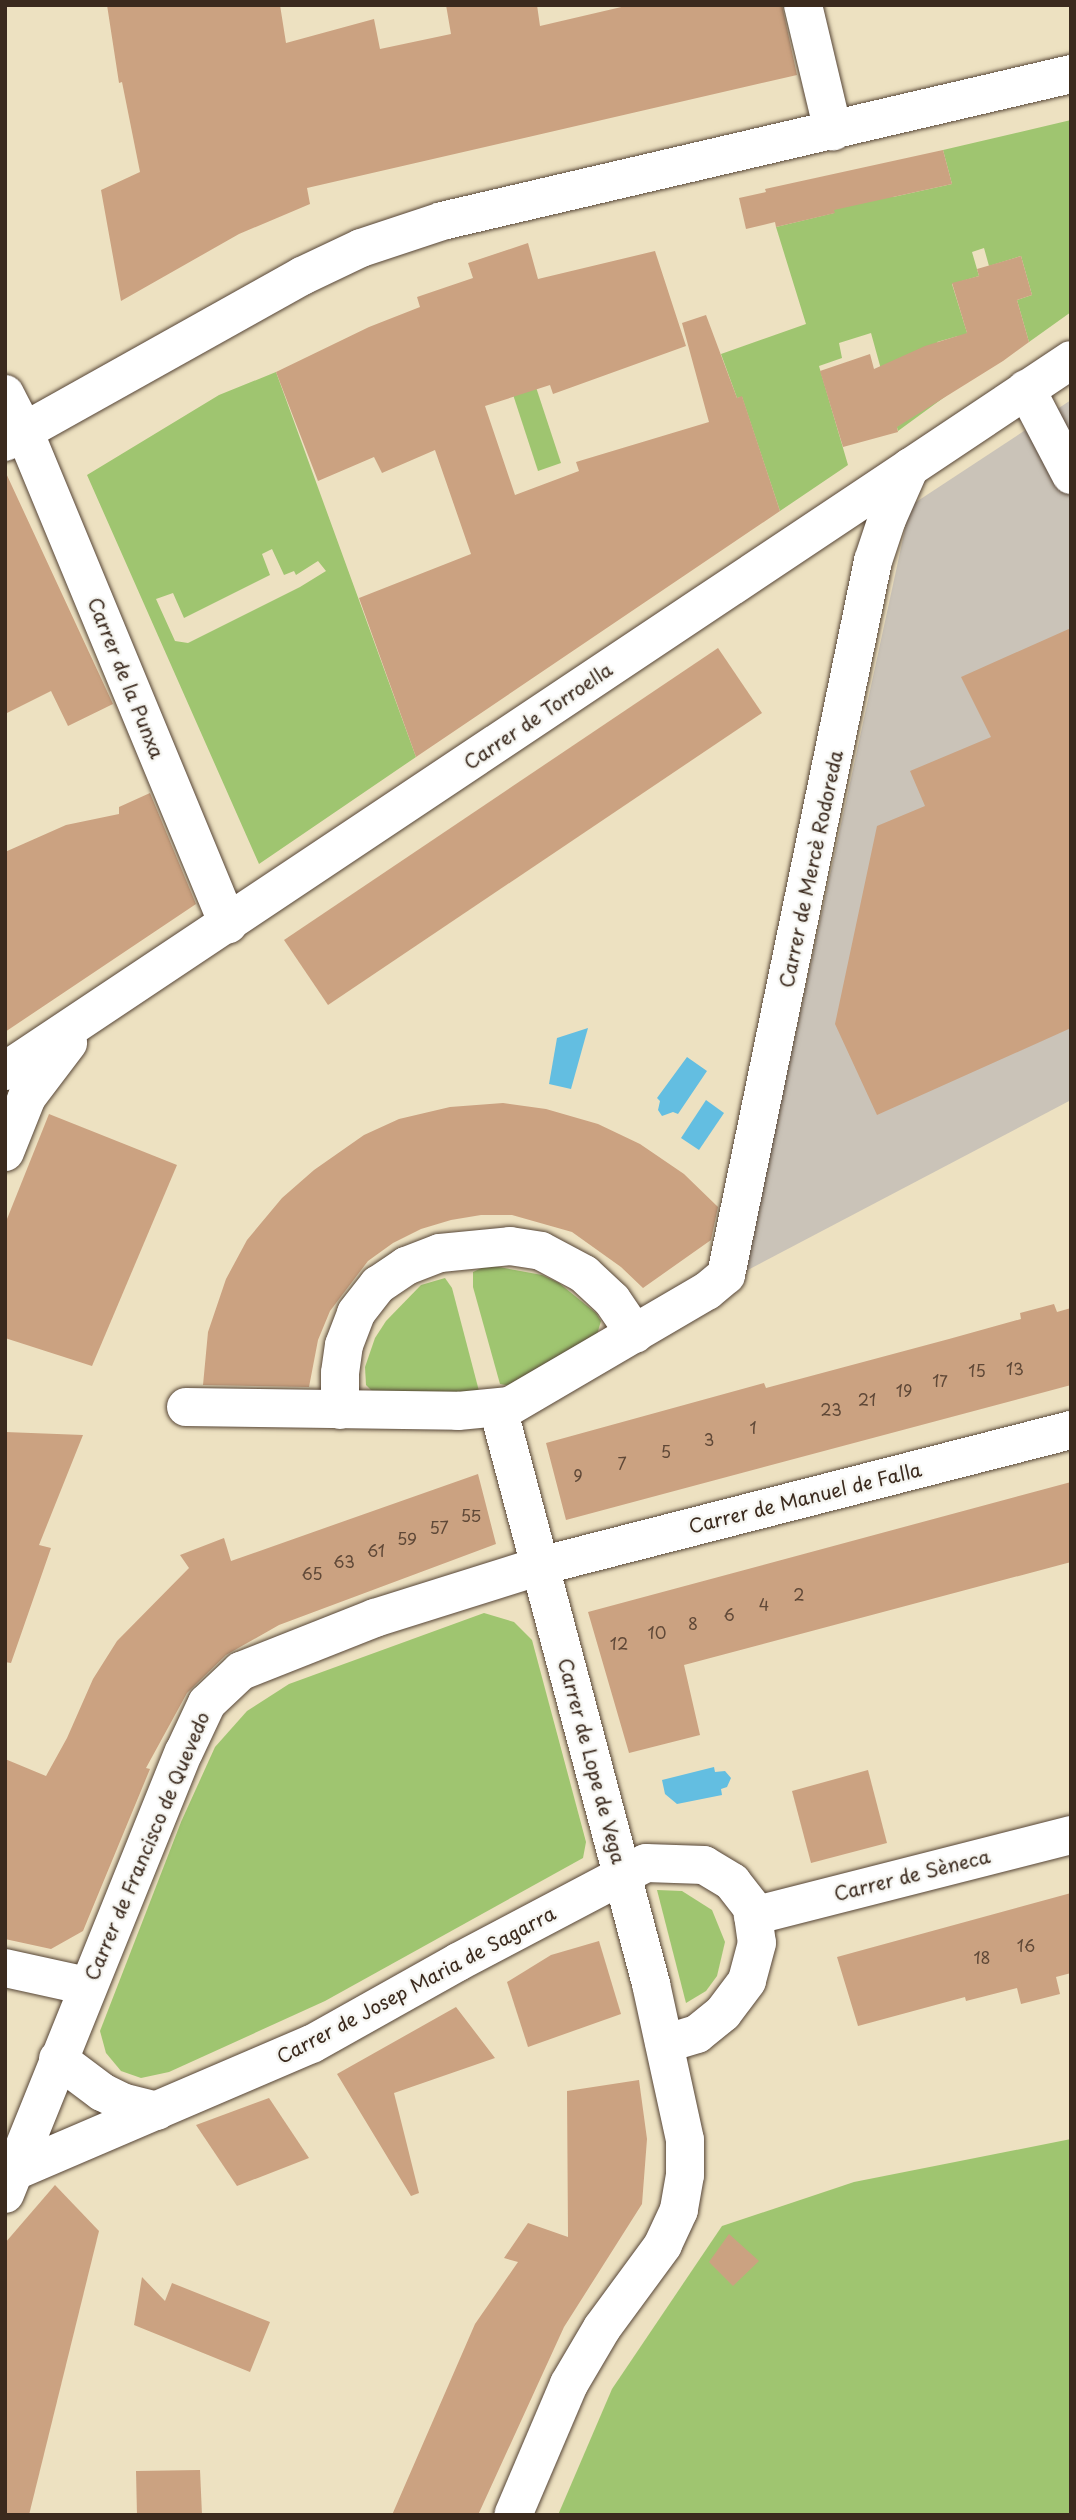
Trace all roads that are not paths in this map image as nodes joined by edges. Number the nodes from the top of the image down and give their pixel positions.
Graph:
1 (803, 5) edge
2 (1071, 74) edge
3 (833, 131) junction
4 (1071, 360) edge
5 (1027, 389) junction
6 (5, 394) edge
7 (15, 436) edge
8 (910, 467) junction
9 (1071, 475) edge
10 (228, 925) junction
11 (118, 997) junction
12 (5, 1071) edge
13 (5, 1152) edge
14 (635, 1334) junction
15 (186, 1407) dead end
16 (498, 1408) junction
17 (340, 1410) junction
18 (1071, 1430) edge
19 (540, 1566) junction
20 (1071, 1835) edge
21 (623, 1875) junction
22 (753, 1916) junction
23 (5, 1968) edge
24 (87, 1986) junction
25 (665, 2044) junction
26 (58, 2059) junction
27 (157, 2111) junction
28 (10, 2183) edge
29 (513, 2515) edge

1 - 3 street
2 - 3 street
3 - 7 street
4 - 5 street, Carrer de Torroella
5 - 8 street, Carrer de Torroella
5 - 9 street
6 - 7 street, Carrer de la Punxa
7 - 10 street, Carrer de la Punxa
8 - 10 street, Carrer de Torroella
8 - 14 street, Carrer de Mercè Rodoreda
10 - 11 street, Carrer de Torroella
11 - 12 street, Carrer de Torroella
11 - 13 street
14 - 16 street
14 - 17 street
15 - 17 street
16 - 17 street
16 - 19 street, Carrer de Lope de Vega
18 - 19 street, Carrer de Manuel de Falla
19 - 21 street, Carrer de Lope de Vega
19 - 24 street, Carrer de Francisco de Quevedo
20 - 22 street, Carrer de Sèneca
21 - 22 street, Carrer de Lope de Vega
21 - 25 street
21 - 27 street, Carrer de Josep Maria de Sagarra
22 - 25 street, Carrer de Lope de Vega
23 - 24 street
24 - 26 street, Carrer de Francisco de Quevedo
25 - 29 street
26 - 27 street
26 - 28 street, Carrer de Francisco de Quevedo
27 - 28 street, Carrer de Francisco de Quevedo

